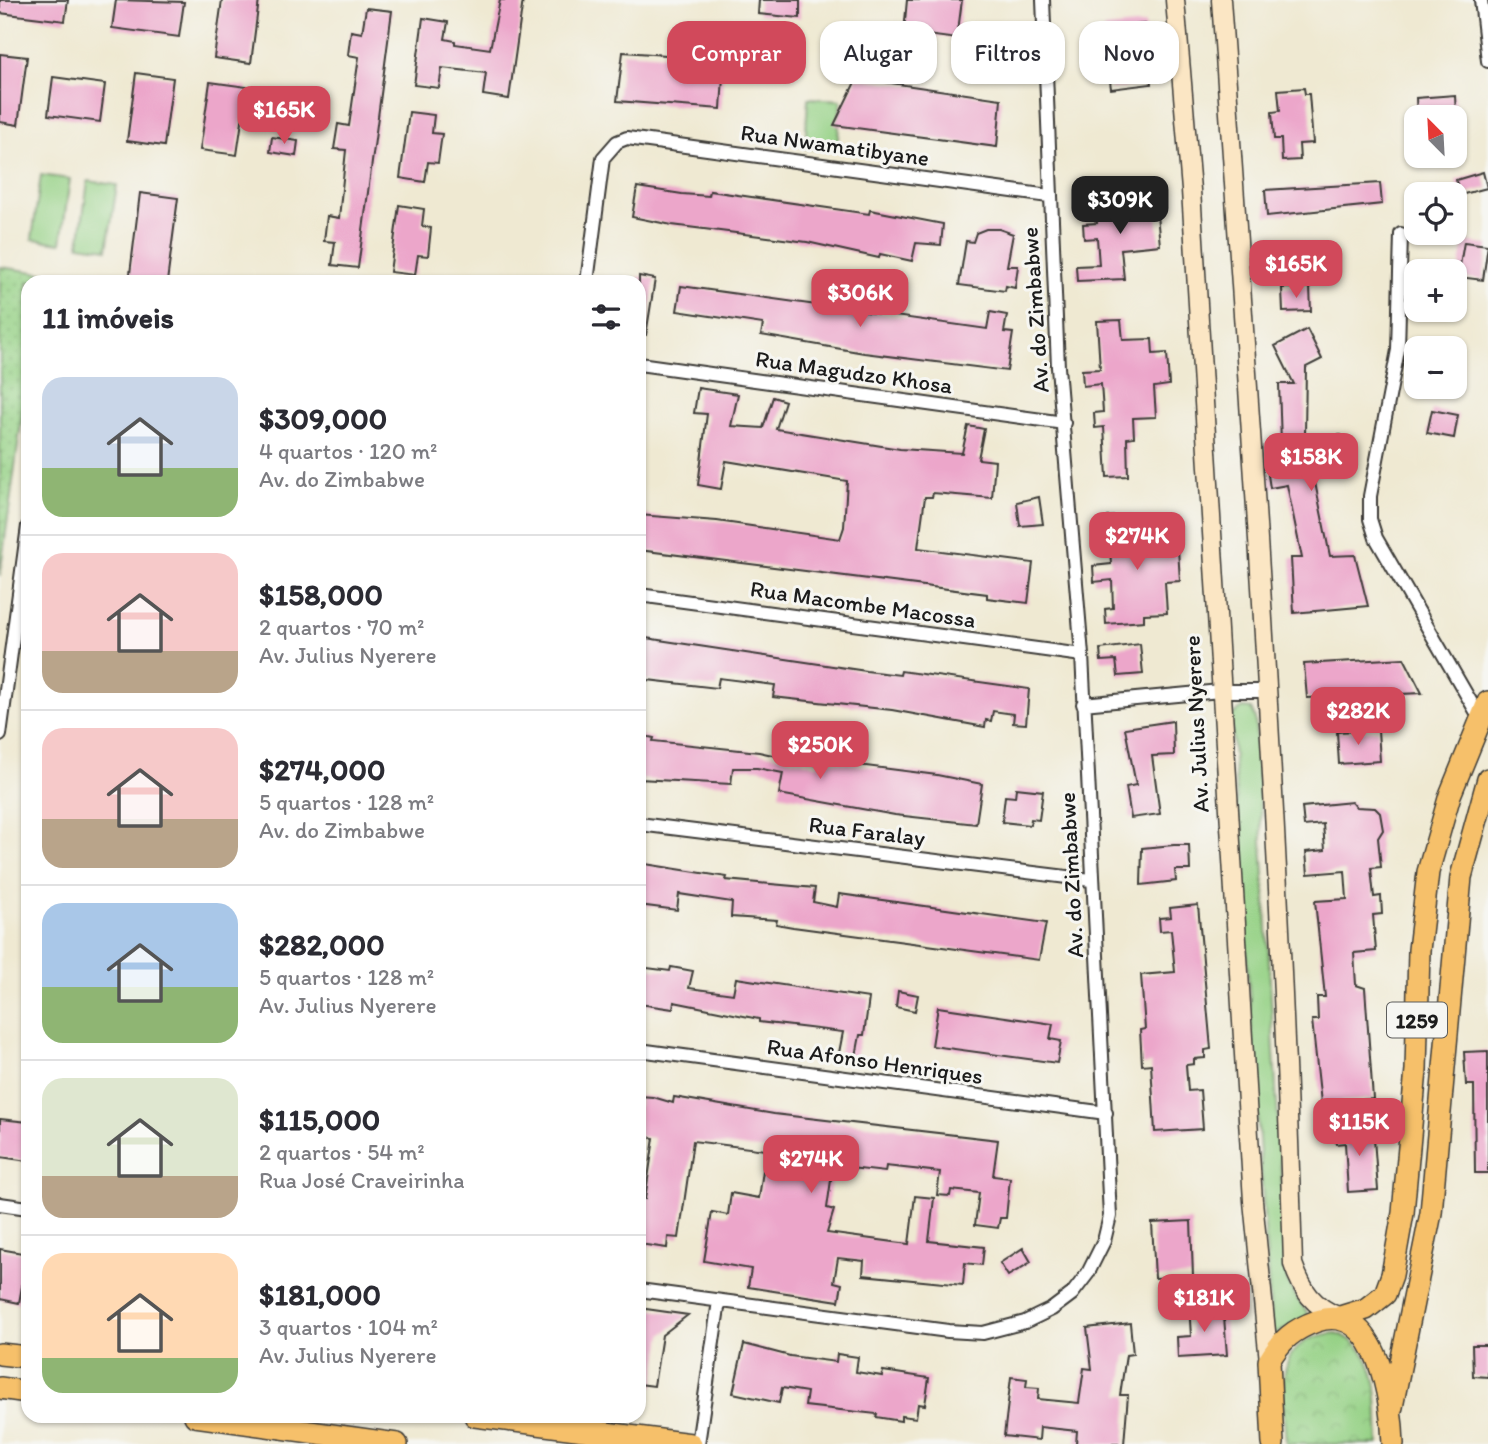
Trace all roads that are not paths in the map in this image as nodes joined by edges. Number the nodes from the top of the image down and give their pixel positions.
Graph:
1 (1043, 0) edge
2 (1175, 0) edge
3 (1221, 0) edge
4 (1481, 0) edge
5 (1488, 61) edge
6 (1049, 196) junction
7 (1401, 234) dead end
8 (588, 275) edge
9 (646, 365) edge
10 (1064, 423) junction
11 (21, 578) edge
12 (646, 595) edge
13 (1082, 655) junction
14 (1220, 691) junction
15 (1265, 691) junction
16 (1083, 704) junction
17 (1484, 710) edge
18 (0, 735) edge
19 (1488, 779) edge
20 (646, 825) edge
21 (1091, 880) junction
22 (646, 1051) edge
23 (1106, 1113) junction
24 (0, 1204) edge
25 (21, 1207) edge
26 (646, 1291) edge
27 (719, 1301) junction
28 (1340, 1317) junction
29 (0, 1354) edge
30 (21, 1356) edge
31 (1269, 1361) junction
32 (0, 1388) edge
33 (21, 1391) edge
34 (1392, 1407) junction
35 (246, 1423) edge
36 (529, 1423) edge
37 (397, 1444) edge
38 (691, 1444) edge
39 (698, 1444) edge
40 (1273, 1444) edge
41 (1393, 1444) edge

1 - 6 street, Av. do Zimbabwe
2 - 14 main road, Av. Julius Nyerere
3 - 15 main road
4 - 5 street
6 - 8 street, Rua Nwamatibyane
6 - 10 street, Av. do Zimbabwe
7 - 17 street
9 - 10 street, Rua Magudzo Khosa
10 - 13 street, Av. do Zimbabwe
11 - 18 street
12 - 13 street, Rua Macombe Macossa
13 - 16 street, Av. do Zimbabwe
14 - 15 street
14 - 16 street
14 - 31 main road, Av. Julius Nyerere
15 - 28 main road
16 - 21 street, Av. do Zimbabwe
17 - 28 main road, 1259
19 - 34 main road
20 - 21 street, Rua Faralay
21 - 23 street, Av. do Zimbabwe
22 - 23 street, Rua Afonso Henriques
23 - 27 street, Av. do Zimbabwe
24 - 25 street
26 - 27 street, Av. do Zimbabwe
27 - 39 street
28 - 31 main road
28 - 34 main road
29 - 30 main road
31 - 40 main road, Av. Julius Nyerere
32 - 33 main road
34 - 41 main road
35 - 37 main road
36 - 38 main road

